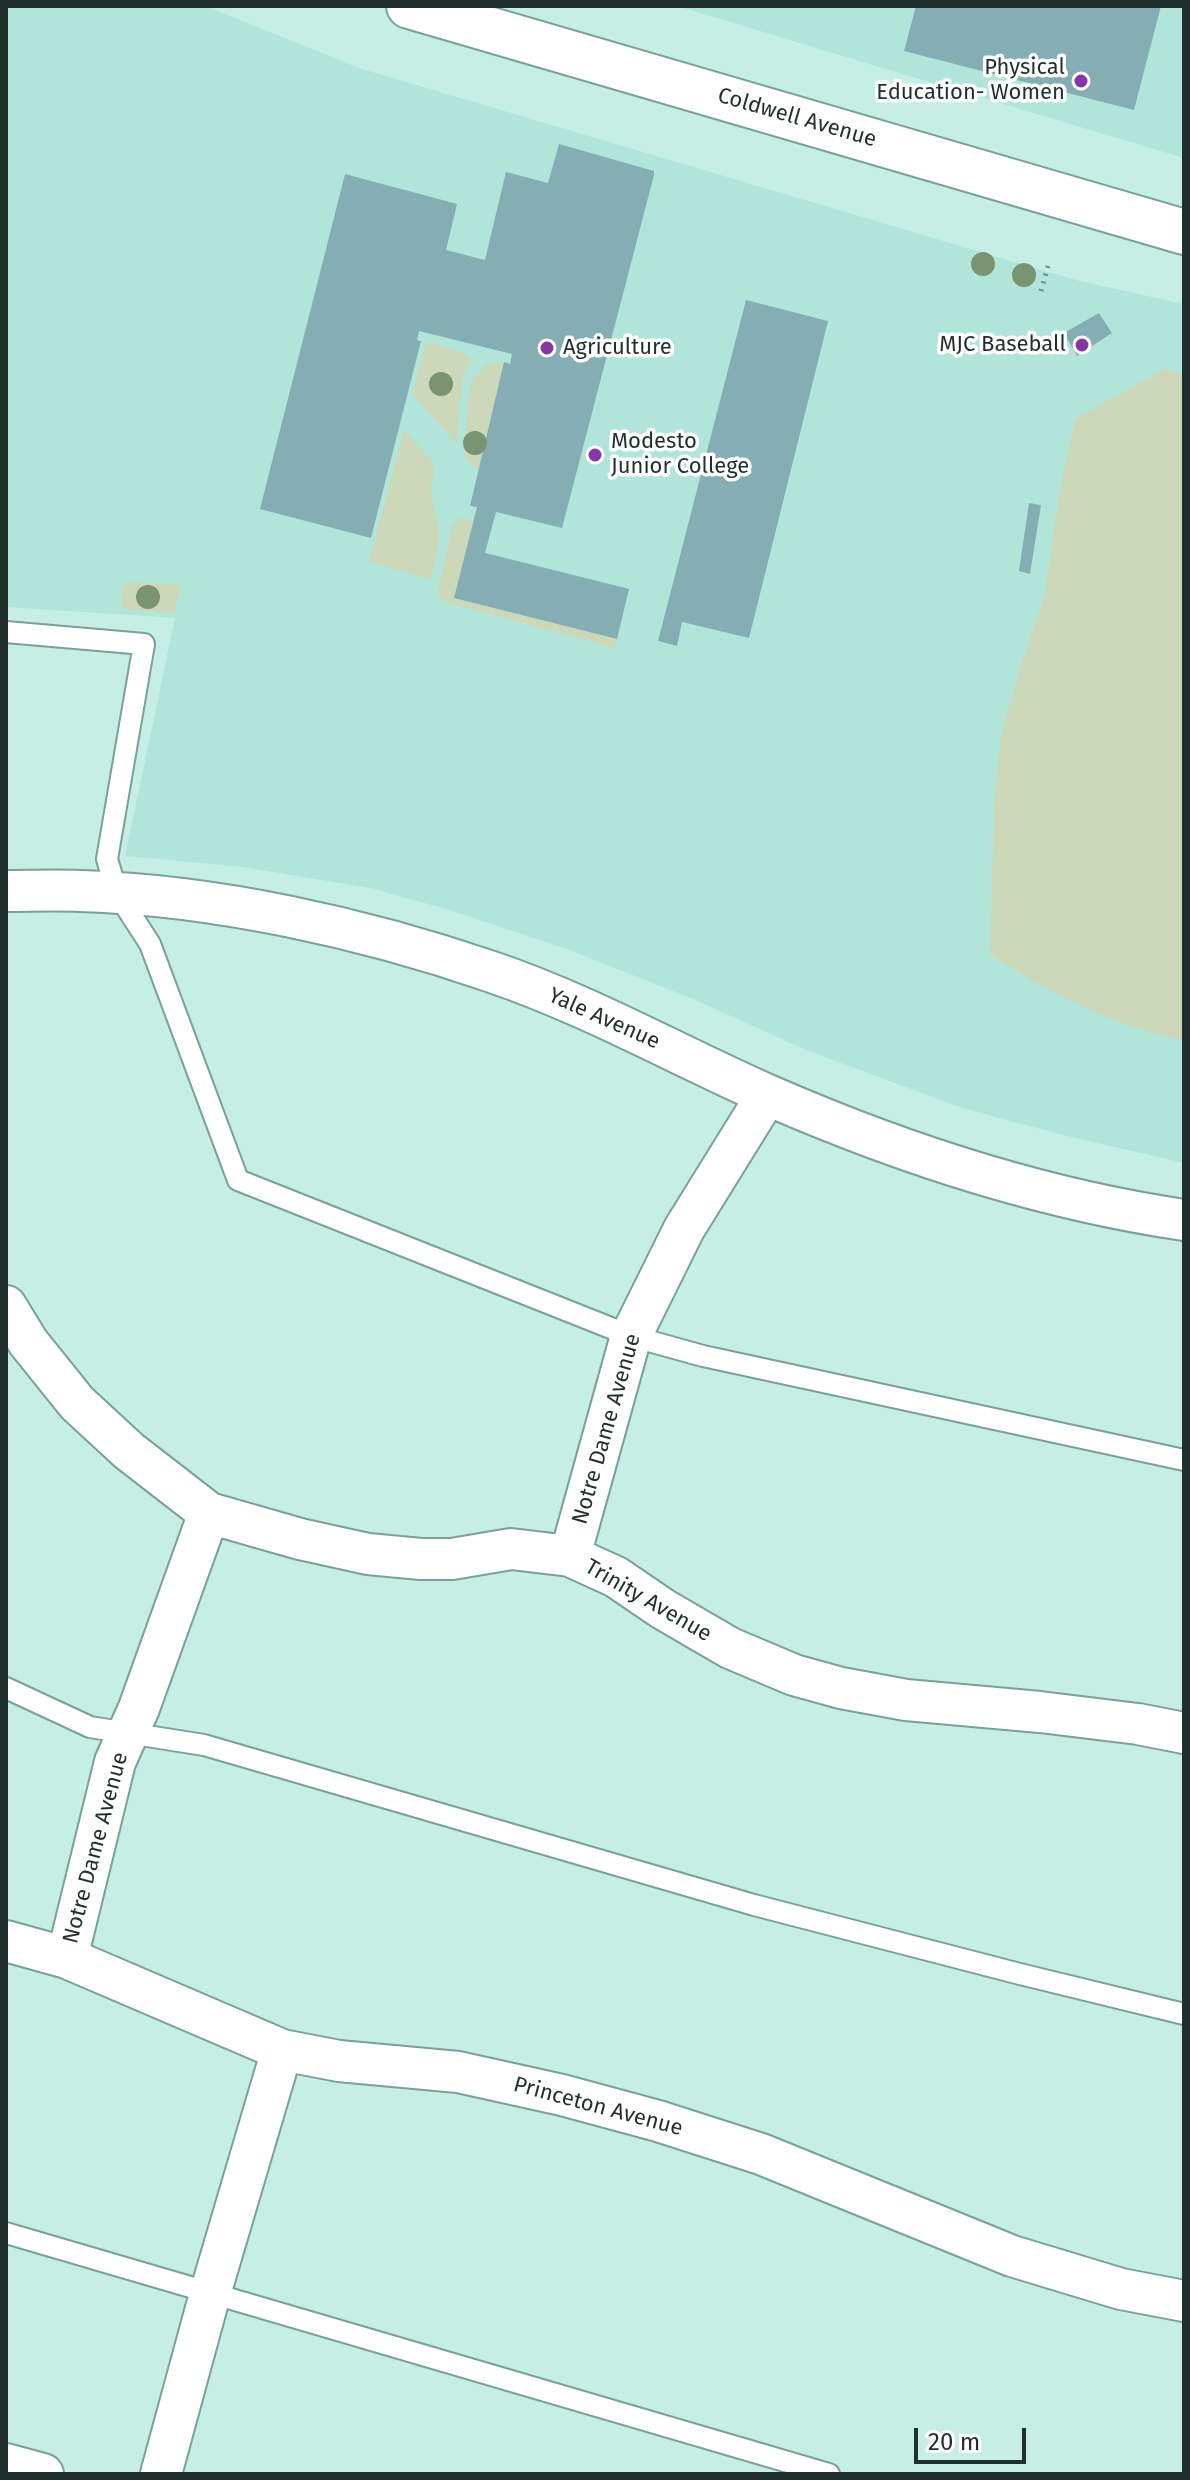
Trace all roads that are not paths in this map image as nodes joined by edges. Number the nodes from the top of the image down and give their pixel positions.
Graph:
1 (409, 6) edge
2 (1184, 232) edge
3 (6, 632) edge
4 (6, 891) edge
5 (117, 893) junction
6 (767, 1095) junction
7 (1184, 1220) edge
8 (6, 1306) edge
9 (631, 1336) junction
10 (1184, 1460) edge
11 (209, 1513) junction
12 (570, 1556) junction
13 (6, 1688) edge
14 (128, 1732) junction
15 (1184, 1733) edge
16 (6, 1941) edge
17 (67, 1958) junction
18 (1184, 2014) edge
19 (282, 2050) junction
20 (6, 2233) edge
21 (210, 2294) junction
22 (1184, 2301) edge
23 (6, 2464) edge
24 (43, 2474) edge
25 (161, 2474) edge
26 (829, 2474) edge

1 - 2 street, Coldwell Avenue
3 - 5 lane
4 - 5 street, Yale Avenue
5 - 6 street, Yale Avenue
5 - 9 lane
6 - 7 street, Yale Avenue
6 - 9 street, Notre Dame Avenue
8 - 11 street, Trinity Avenue
9 - 10 lane
9 - 12 street, Notre Dame Avenue
11 - 12 street, Trinity Avenue
11 - 14 street, Notre Dame Avenue
12 - 15 street, Trinity Avenue
13 - 14 lane
14 - 17 street, Notre Dame Avenue
14 - 18 lane
16 - 17 street, Princeton Avenue
17 - 19 street, Princeton Avenue
19 - 21 street
19 - 22 street, Princeton Avenue
20 - 21 lane
21 - 25 street
21 - 26 lane
23 - 24 street

